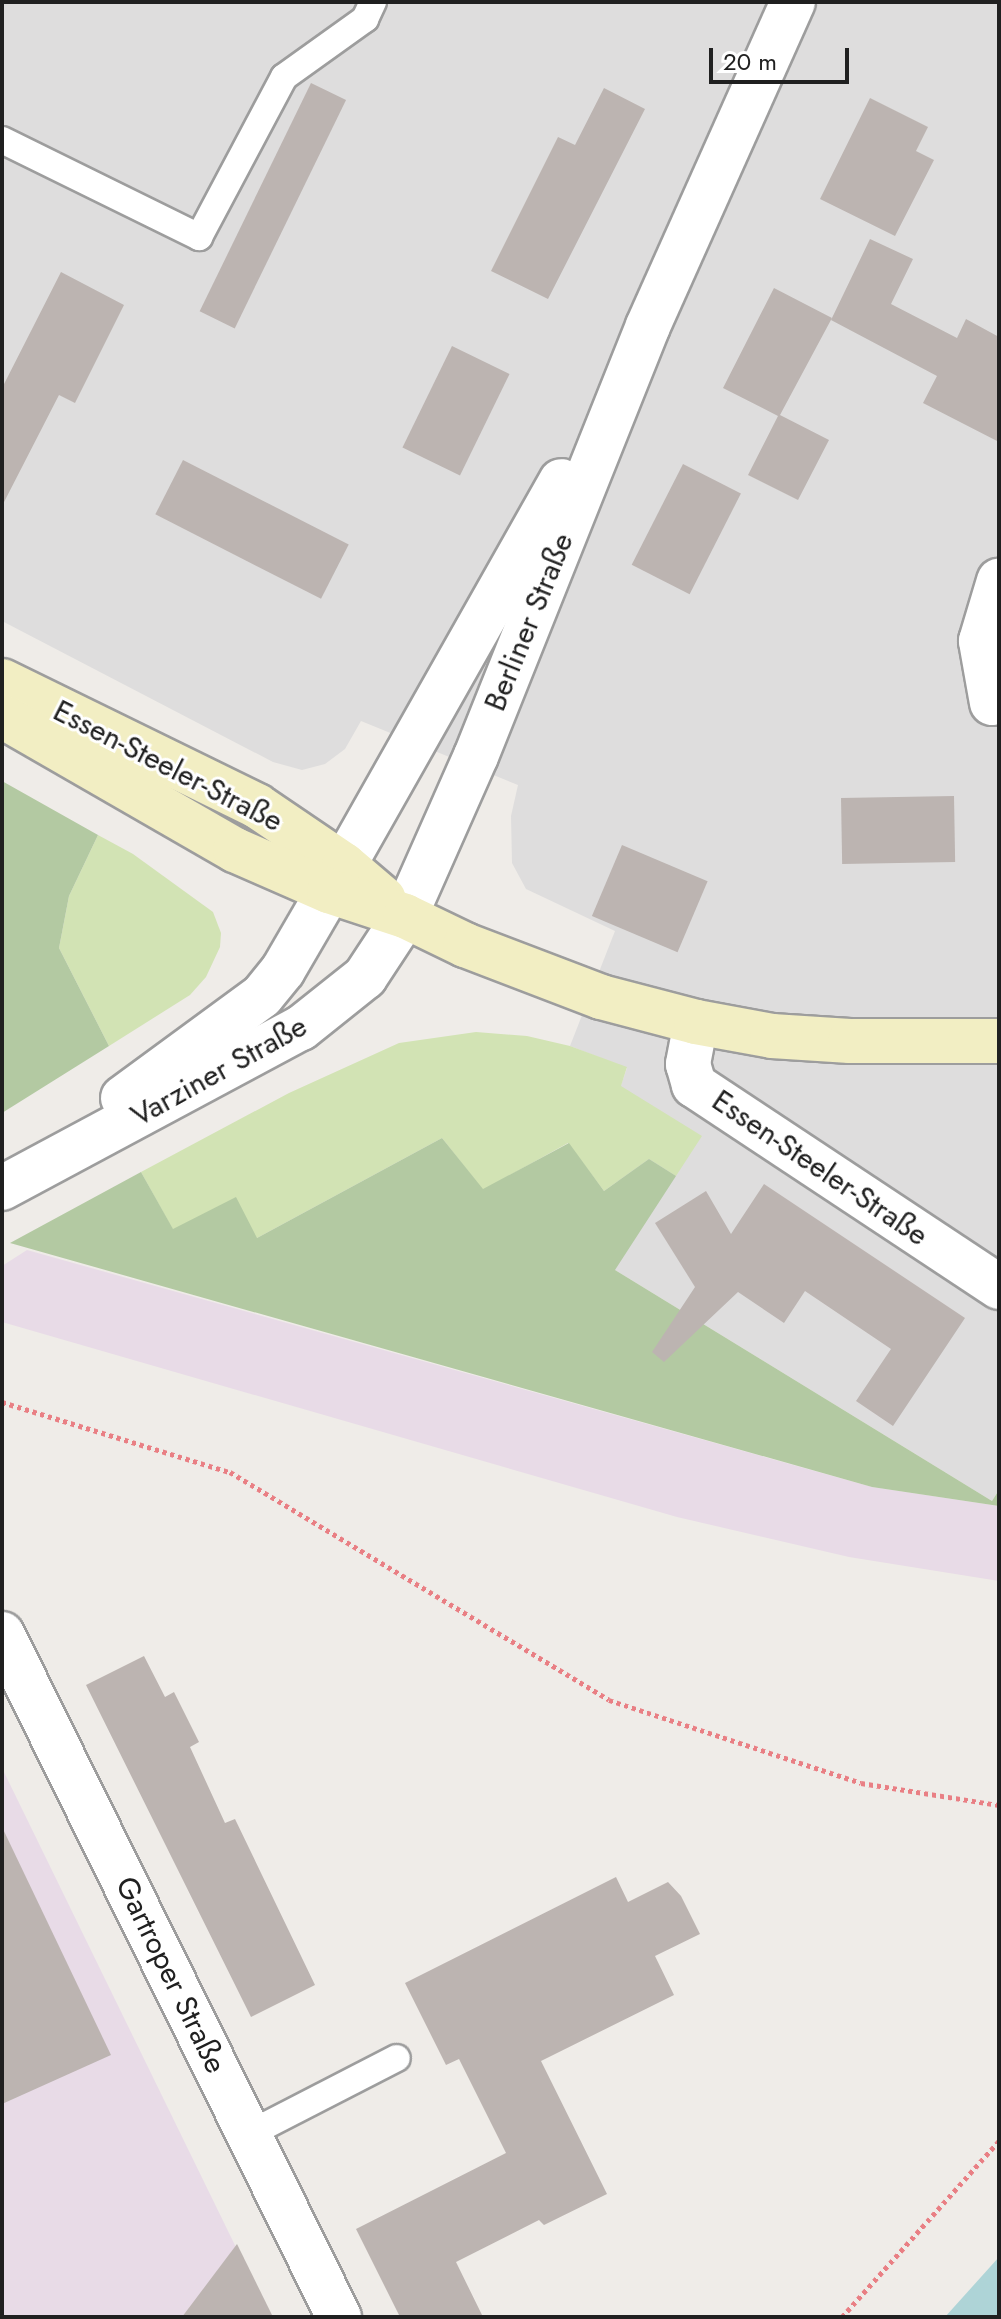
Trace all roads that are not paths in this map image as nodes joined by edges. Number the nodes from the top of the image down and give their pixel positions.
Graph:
1 (373, 2) edge
2 (793, 2) edge
3 (2, 140) edge
4 (648, 326) junction
5 (999, 581) edge
6 (2, 681) edge
7 (992, 703) dead end
8 (2, 716) edge
9 (336, 878) junction
10 (405, 916) junction
11 (696, 1022) junction
12 (999, 1041) edge
13 (2, 1187) edge
14 (999, 1287) edge
15 (2, 1634) edge
16 (397, 2058) dead end
17 (249, 2134) junction
18 (339, 2317) edge

1 - 3 lane
2 - 4 street, Berliner Straße
4 - 9 street, Berliner Straße
4 - 10 street, Berliner Straße
5 - 7 street
6 - 9 main road, Essen-Steeler-Straße
8 - 9 main road, Essen-Steeler-Straße
9 - 10 main road, Essen-Steeler-Straße
9 - 13 street, Varziner Straße
10 - 11 main road, Essen-Steeler-Straße
10 - 13 street, Varziner Straße
11 - 12 main road, Essen-Steeler-Straße
11 - 14 street, Essen-Steeler-Straße
15 - 17 street, Gartroper Straße
16 - 17 lane
17 - 18 street, Gartroper Straße

